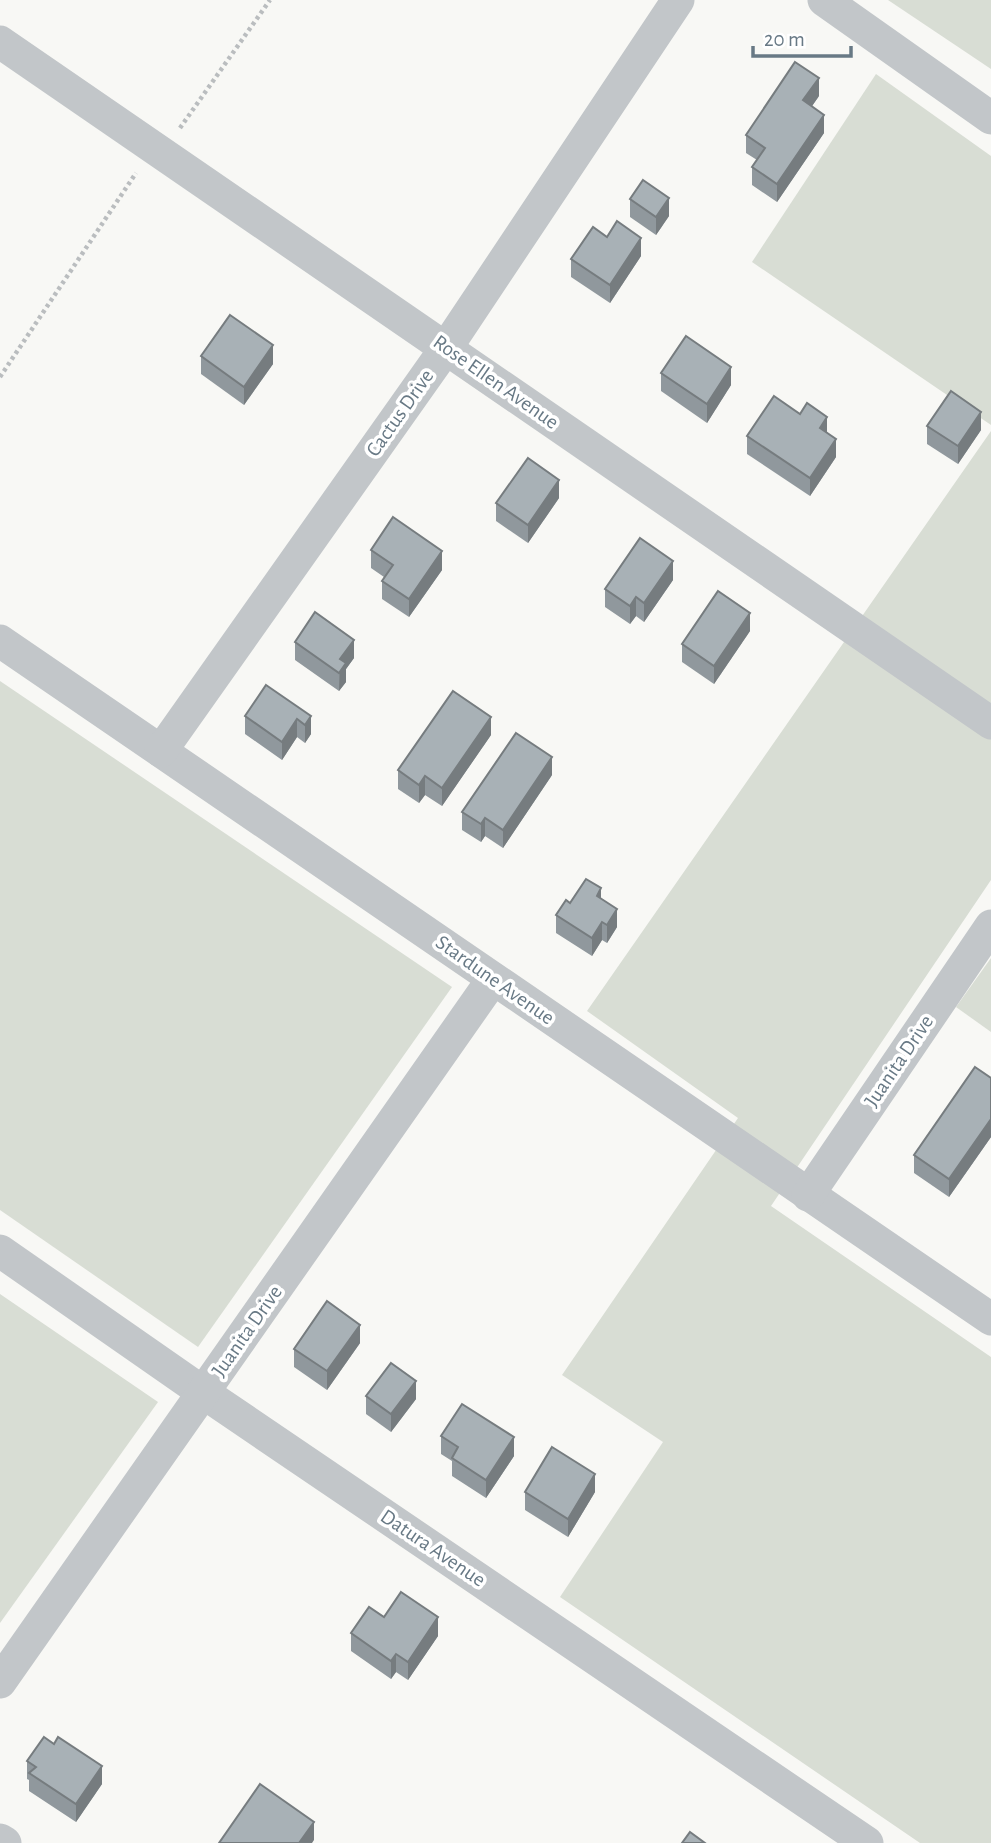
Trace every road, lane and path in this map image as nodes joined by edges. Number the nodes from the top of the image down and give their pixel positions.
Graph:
1 (270, 0) edge
2 (678, 0) edge
3 (824, 0) edge
4 (0, 42) edge
5 (991, 118) edge
6 (158, 150) junction
7 (446, 348) junction
8 (0, 377) edge
9 (0, 642) edge
10 (991, 723) edge
11 (161, 751) junction
12 (991, 926) edge
13 (493, 979) junction
14 (808, 1195) junction
15 (0, 1251) edge
16 (991, 1320) edge
17 (204, 1393) junction
18 (0, 1682) edge
19 (0, 1840) edge
20 (5, 1843) edge
21 (867, 1843) edge

1 - 6 path
2 - 7 street, Cactus Drive
3 - 5 street
4 - 6 street, Rose Ellen Avenue
6 - 7 street, Rose Ellen Avenue
6 - 8 path
7 - 10 street, Rose Ellen Avenue
7 - 11 street, Cactus Drive
9 - 11 street, Stardune Avenue
11 - 13 street, Stardune Avenue
12 - 14 street, Juanita Drive
13 - 14 street, Stardune Avenue
13 - 17 street, Juanita Drive
14 - 16 street, Stardune Avenue
15 - 17 street, Datura Avenue
17 - 18 street, Juanita Drive
17 - 21 street, Datura Avenue
19 - 20 street

